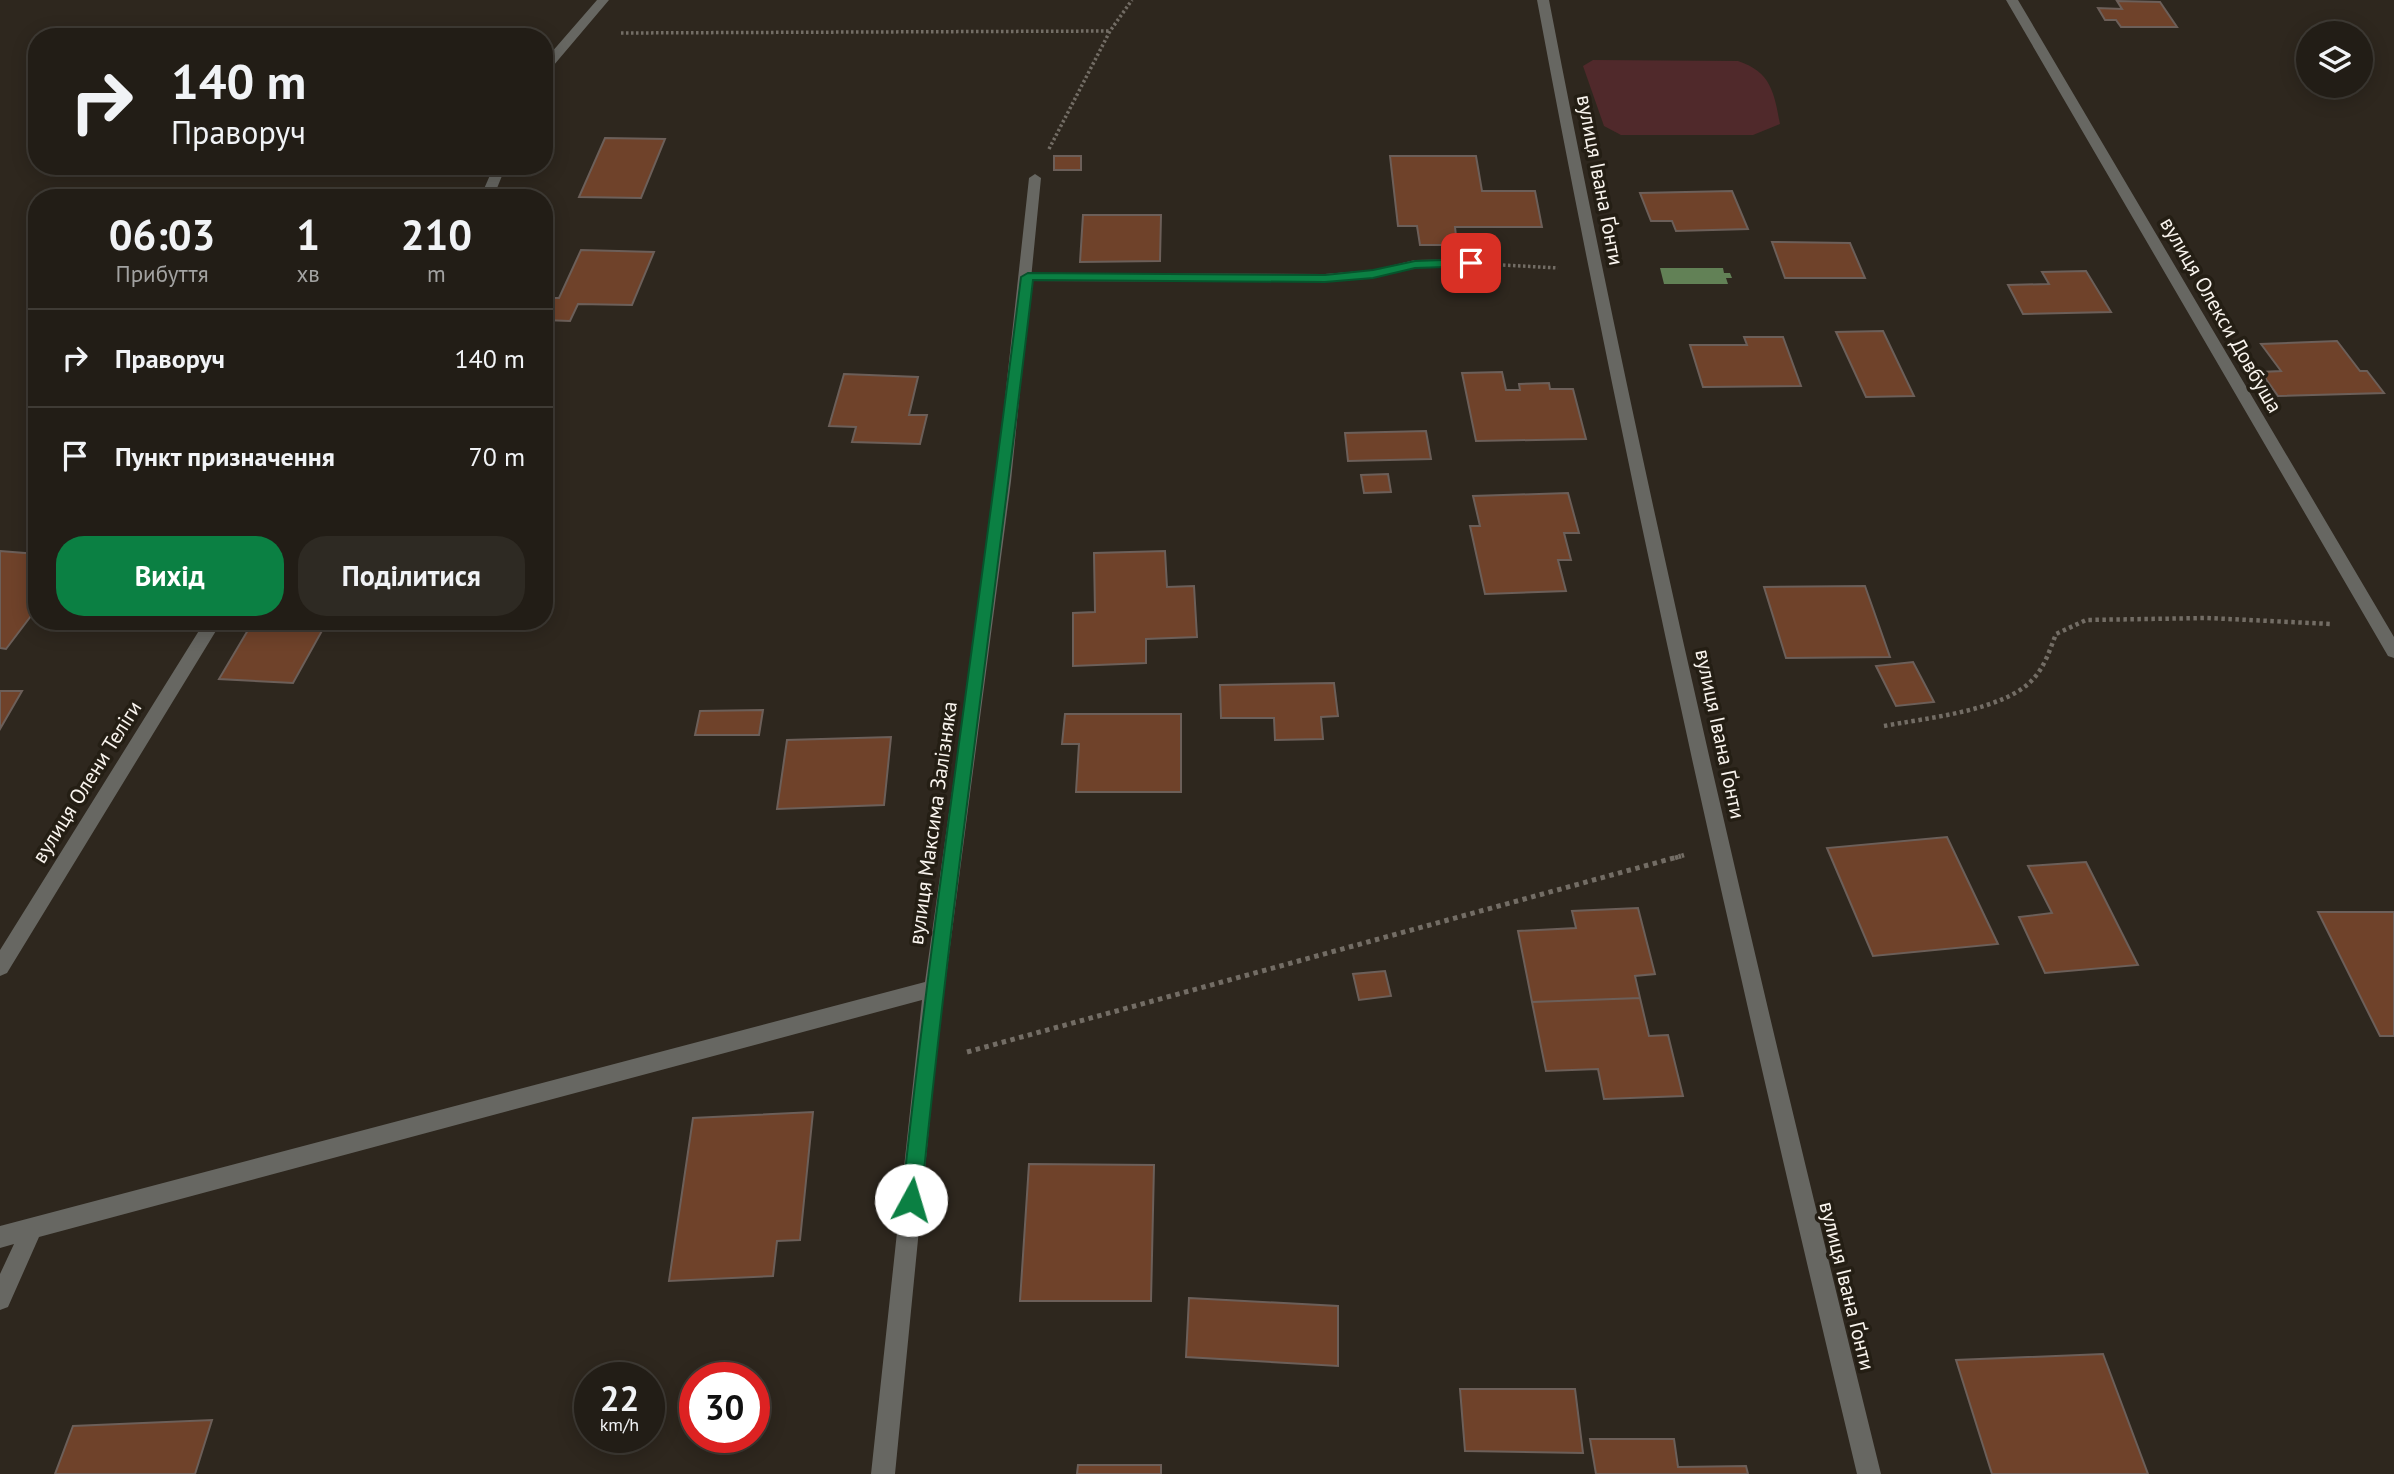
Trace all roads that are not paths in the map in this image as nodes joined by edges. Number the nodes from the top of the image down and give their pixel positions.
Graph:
1 (603, 0) edge
2 (1542, 0) edge
3 (2012, 0) edge
4 (553, 58) edge
5 (1035, 178) road end
6 (1471, 263) road end
7 (1028, 277) junction
8 (208, 630) edge
9 (2394, 652) edge
10 (0, 967) edge
11 (934, 988) junction
12 (31, 1231) junction
13 (0, 1237) edge
14 (0, 1299) edge
15 (883, 1474) edge
16 (1869, 1474) edge

1 - 4 street
2 - 16 street, вулиця Івана Ґонти
3 - 9 street, вулиця Олекси Довбуша
5 - 7 street, вулиця Максима Залізняка
6 - 7 street
7 - 11 street, вулиця Максима Залізняка
8 - 10 street, вулиця Олени Теліги
11 - 12 street
11 - 15 street, вулиця Максима Залізняка
12 - 13 street
12 - 14 street

